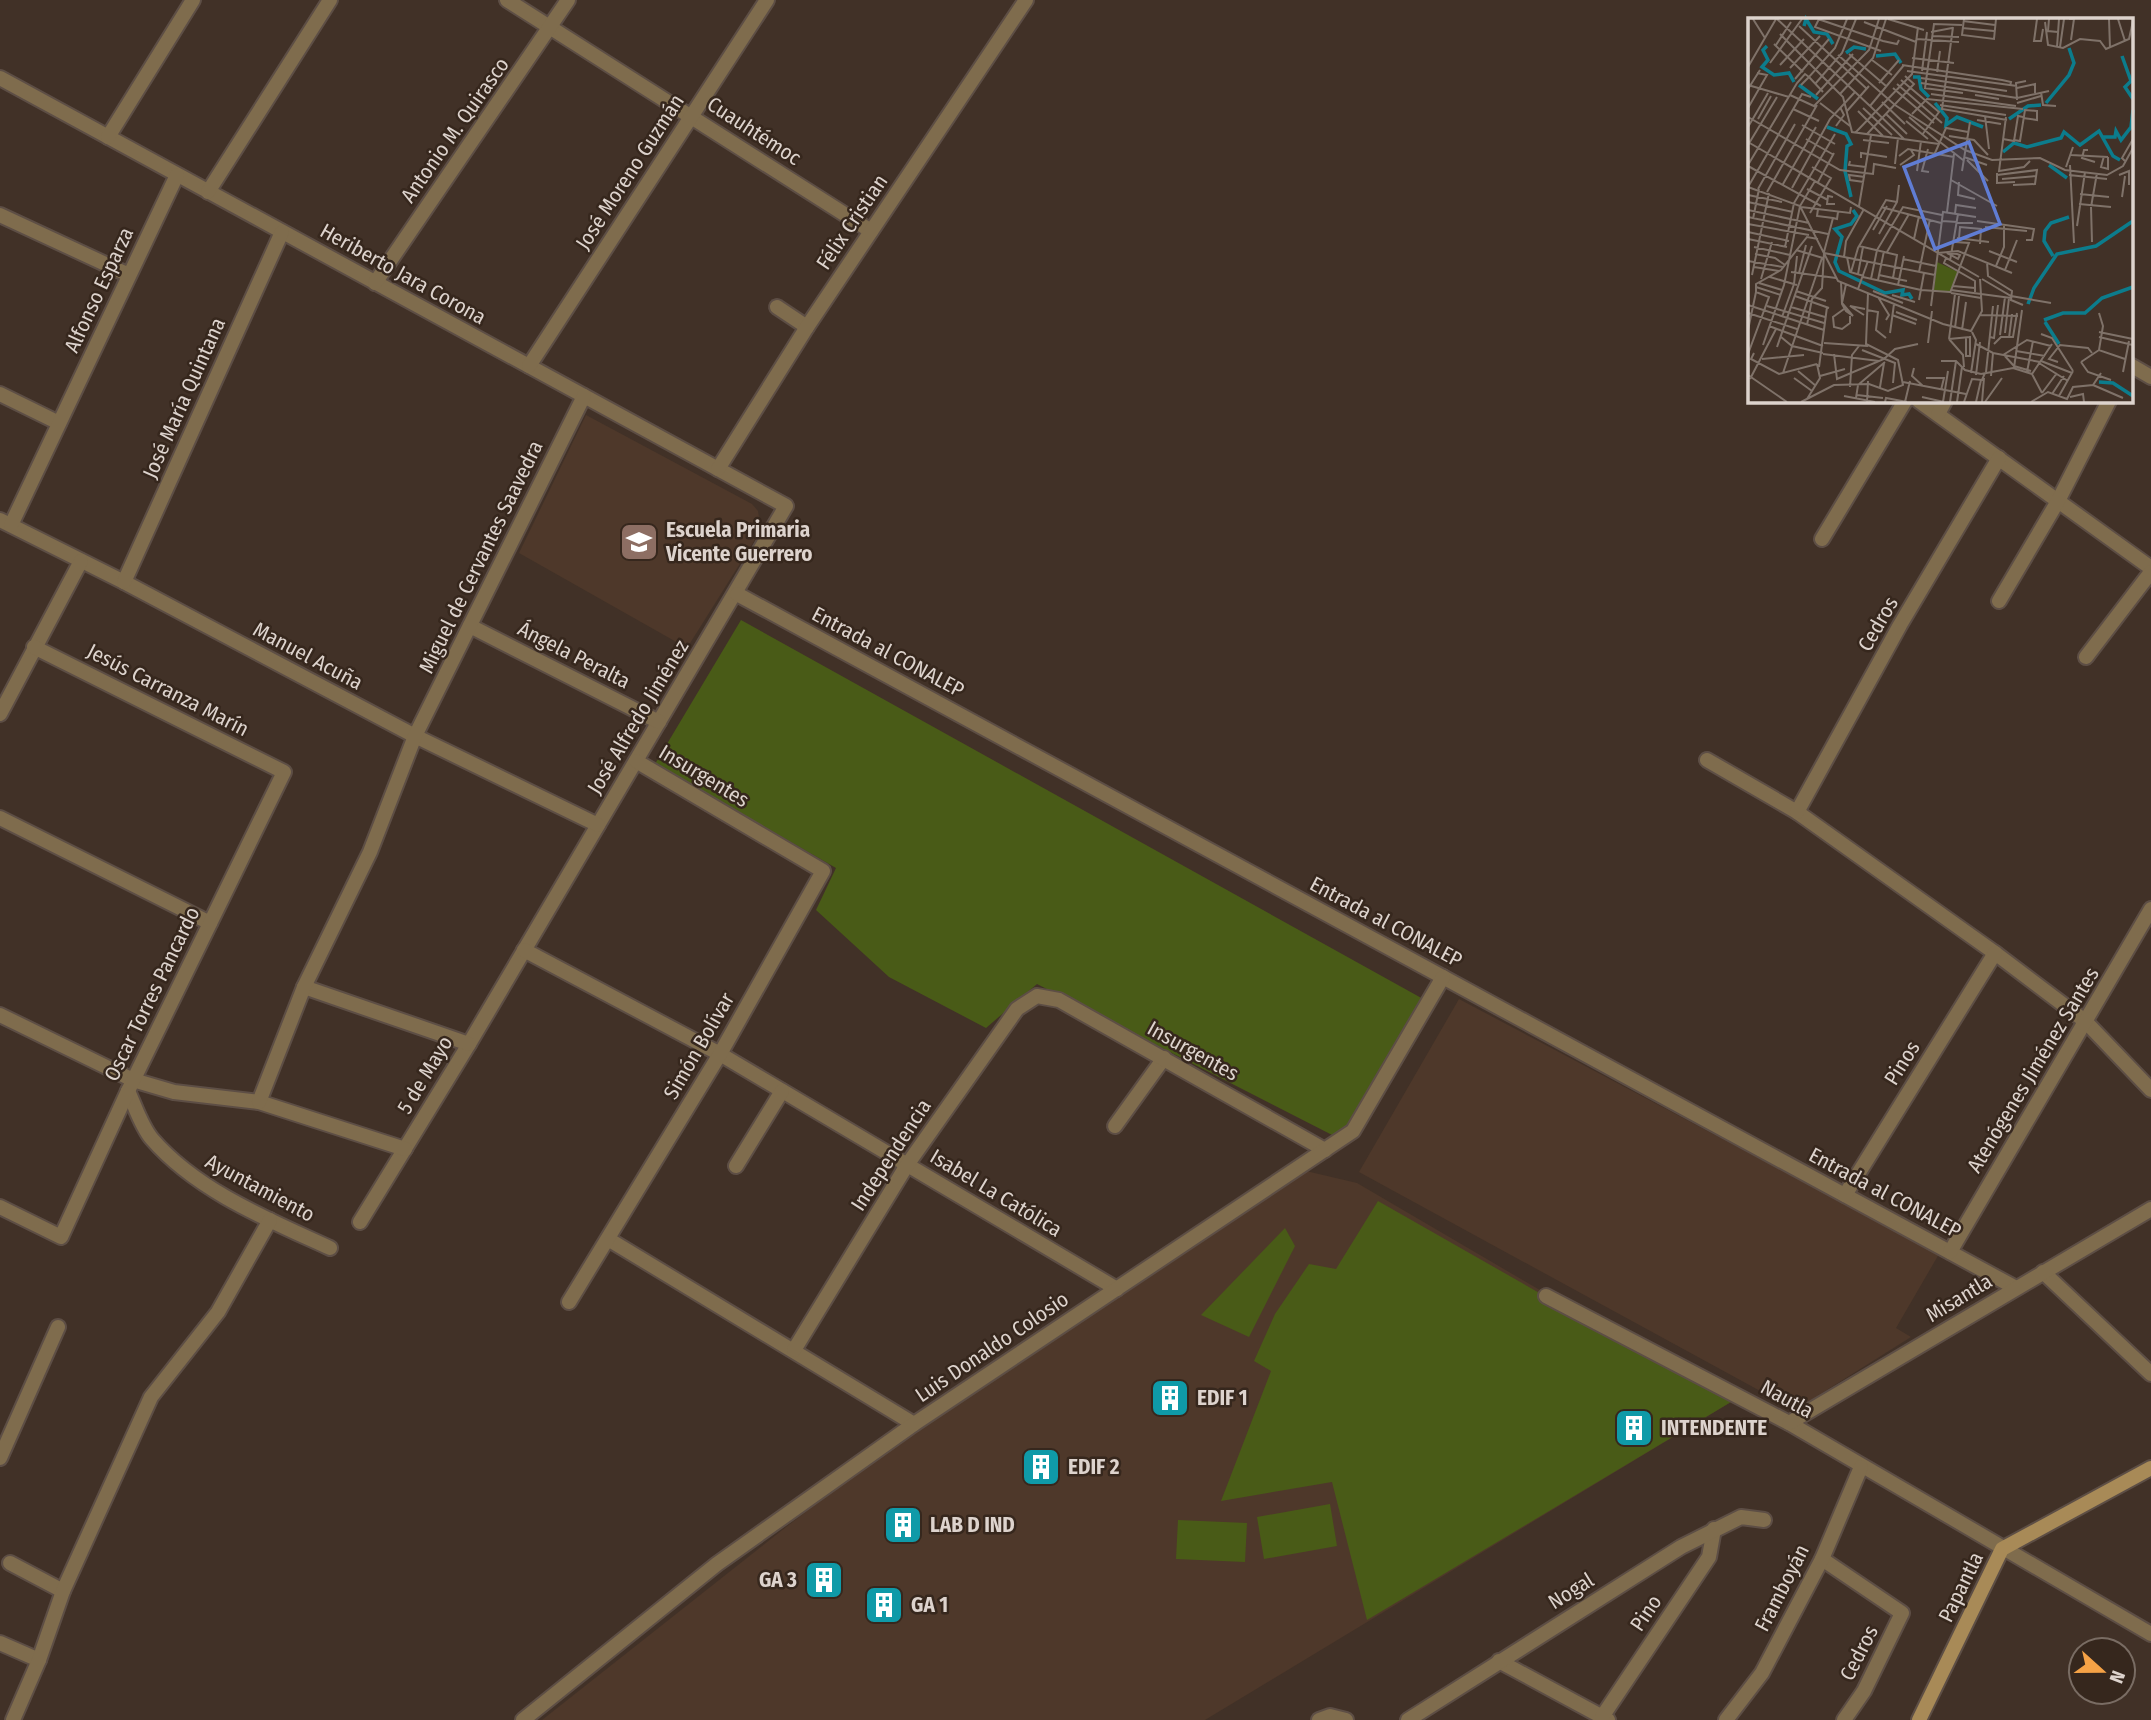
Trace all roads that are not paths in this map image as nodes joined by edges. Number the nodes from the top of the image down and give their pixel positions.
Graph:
1 (193, 0) edge
2 (330, 0) edge
3 (507, 0) edge
4 (568, 0) edge
5 (766, 0) edge
6 (1026, 0) edge
7 (551, 28) junction
8 (0, 78) edge
9 (691, 116) junction
10 (108, 137) junction
11 (177, 174) junction
12 (208, 192) junction
13 (0, 215) edge
14 (871, 231) junction
15 (282, 232) junction
16 (129, 275) junction
17 (375, 283) junction
18 (777, 307) dead end
19 (807, 327) junction
20 (529, 366) junction
21 (2134, 367) edge
22 (2151, 377) edge
23 (0, 394) edge
24 (584, 396) junction
25 (1905, 402) edge
26 (1920, 402) edge
27 (1944, 402) edge
28 (2108, 402) edge
29 (1938, 414) junction
30 (59, 423) junction
31 (1999, 458) junction
32 (718, 470) junction
33 (2058, 501) junction
34 (786, 506) joint
35 (6, 523) edge
36 (1822, 539) dead end
37 (81, 561) junction
38 (2151, 570) edge
39 (124, 582) junction
40 (737, 594) junction
41 (1999, 601) dead end
42 (470, 626) junction
43 (34, 647) junction
44 (2086, 657) dead end
45 (0, 715) edge
46 (659, 722) junction
47 (415, 736) junction
48 (1707, 760) dead end
49 (636, 761) junction
50 (284, 772) joint
51 (1797, 813) junction
52 (0, 818) edge
53 (598, 825) junction
54 (823, 871) joint
55 (2151, 909) edge
56 (210, 923) junction
57 (524, 950) junction
58 (1995, 953) junction
59 (1443, 977) junction
60 (303, 988) junction
61 (1037, 996) joint
62 (0, 1015) edge
63 (2085, 1021) junction
64 (469, 1044) junction
65 (720, 1054) junction
66 (1164, 1058) junction
67 (130, 1085) junction
68 (2151, 1090) edge
69 (782, 1091) junction
70 (259, 1102) junction
71 (1115, 1126) dead end
72 (405, 1149) junction
73 (1325, 1150) junction
74 (908, 1165) junction
75 (736, 1166) dead end
76 (1845, 1195) junction
77 (0, 1207) edge
78 (2151, 1209) edge
79 (270, 1220) junction
80 (360, 1222) dead end
81 (608, 1240) junction
82 (330, 1248) dead end
83 (1950, 1252) junction
84 (2043, 1272) junction
85 (2016, 1288) junction
86 (1117, 1289) junction
87 (1546, 1296) dead end
88 (569, 1302) dead end
89 (58, 1327) dead end
90 (794, 1350) junction
91 (2151, 1374) edge
92 (1789, 1423) junction
93 (914, 1424) junction
94 (0, 1458) edge
95 (1861, 1467) junction
96 (2151, 1468) edge
97 (1764, 1520) dead end
98 (1714, 1529) junction
99 (2002, 1549) junction
100 (1822, 1559) junction
101 (10, 1563) dead end
102 (62, 1591) junction
103 (2151, 1634) edge
104 (0, 1643) edge
105 (39, 1660) junction
106 (1499, 1661) junction
107 (1605, 1718) edge
108 (1924, 1719) edge
109 (13, 1720) edge
110 (523, 1720) edge
111 (1319, 1720) edge
112 (1346, 1720) edge
113 (1408, 1720) edge
114 (1726, 1720) edge
115 (1844, 1720) edge

1 - 10 street
2 - 12 street
3 - 7 street, Cuauhtémoc
4 - 7 street, Antonio M. Quirasco
5 - 9 street, José Moreno Guzmán
6 - 14 street, Félix Cristian
7 - 9 street, Cuauhtémoc
7 - 17 street, Antonio M. Quirasco
8 - 10 street, Heriberto Jara Corona
9 - 14 street, Cuauhtémoc
9 - 20 street, José Moreno Guzmán
10 - 11 street, Heriberto Jara Corona
11 - 12 street, Heriberto Jara Corona
11 - 16 street, Alfonso Esparza
12 - 15 street, Heriberto Jara Corona
13 - 16 street
14 - 19 street, Félix Cristian
15 - 17 street, Heriberto Jara Corona
15 - 39 street, José María Quintana
16 - 30 street, Alfonso Esparza
17 - 20 street, Heriberto Jara Corona
18 - 19 street
19 - 32 street, Félix Cristian
20 - 24 street, Heriberto Jara Corona
21 - 22 street
23 - 30 street
24 - 32 street, Heriberto Jara Corona
24 - 42 street, Miguel de Cervantes Saavedra
25 - 36 street
26 - 29 street
27 - 29 street
28 - 33 street
29 - 31 street
30 - 35 street, Alfonso Esparza
31 - 33 street
31 - 51 street, Cedros
32 - 34 street, Heriberto Jara Corona
33 - 38 street
33 - 41 street
34 - 40 street, José Alfredo Jiménez
35 - 37 street, Manuel Acuña
37 - 39 street, Manuel Acuña
37 - 43 street
38 - 44 street
39 - 47 street, Manuel Acuña
40 - 46 street, José Alfredo Jiménez
40 - 59 street, Entrada al CONALEP
42 - 46 street, Ángela Peralta
42 - 47 street, Miguel de Cervantes Saavedra
43 - 45 street
43 - 50 street, Jesús Carranza Marín
46 - 49 street, José Alfredo Jiménez
47 - 53 street, Manuel Acuña
47 - 60 street, Miguel de Cervantes Saavedra
48 - 51 street
49 - 53 street, José Alfredo Jiménez
49 - 54 street, Insurgentes
50 - 56 street, Oscar Torres Pancardo
51 - 58 street
52 - 56 street
53 - 57 street, José Alfredo Jiménez
54 - 65 street, Simón Bolívar
55 - 63 street, Atenógenes Jiménez Santes
56 - 67 street, Oscar Torres Pancardo
57 - 64 street, 5 de Mayo
57 - 65 street, Isabel La Católica
58 - 63 street
58 - 76 street, Pinos
59 - 73 street, Luis Donaldo Colosio
59 - 76 street, Entrada al CONALEP
60 - 64 street
60 - 70 street, Miguel de Cervantes Saavedra
61 - 66 street, Insurgentes
61 - 74 street, Independencia
62 - 67 street
63 - 68 street
63 - 83 street, Atenógenes Jiménez Santes
64 - 72 street, 5 de Mayo
65 - 69 street, Isabel La Católica
65 - 81 street, Simón Bolívar
66 - 71 street
66 - 73 street, Insurgentes
67 - 70 street
67 - 77 street, Oscar Torres Pancardo
67 - 79 street, Ayuntamiento
69 - 74 street, Isabel La Católica
69 - 75 street
70 - 72 street
72 - 80 street, 5 de Mayo
73 - 86 street, Luis Donaldo Colosio
74 - 86 street, Isabel La Católica
74 - 90 street, Independencia
76 - 83 street, Entrada al CONALEP
78 - 84 street, Misantla
79 - 82 street, Ayuntamiento
79 - 102 street
81 - 88 street, Simón Bolívar
81 - 90 street
83 - 85 street, Entrada al CONALEP
84 - 85 street, Misantla
84 - 91 street
85 - 92 street, Misantla
86 - 93 street, Luis Donaldo Colosio
87 - 92 street, Nautla
89 - 94 street
90 - 93 street
92 - 95 street, Nautla
93 - 110 street, Luis Donaldo Colosio
95 - 99 street, Nautla
95 - 100 street, Framboyán
96 - 99 street, Papantla
97 - 98 street, Nogal
98 - 106 street, Nogal
98 - 107 street, Pino
99 - 103 street, Nautla
99 - 108 street, Papantla
100 - 114 street, Framboyán
100 - 115 street, Cedros
101 - 102 street
102 - 105 street
104 - 105 street
105 - 109 street
106 - 107 street
106 - 113 street, Nogal
111 - 112 street

